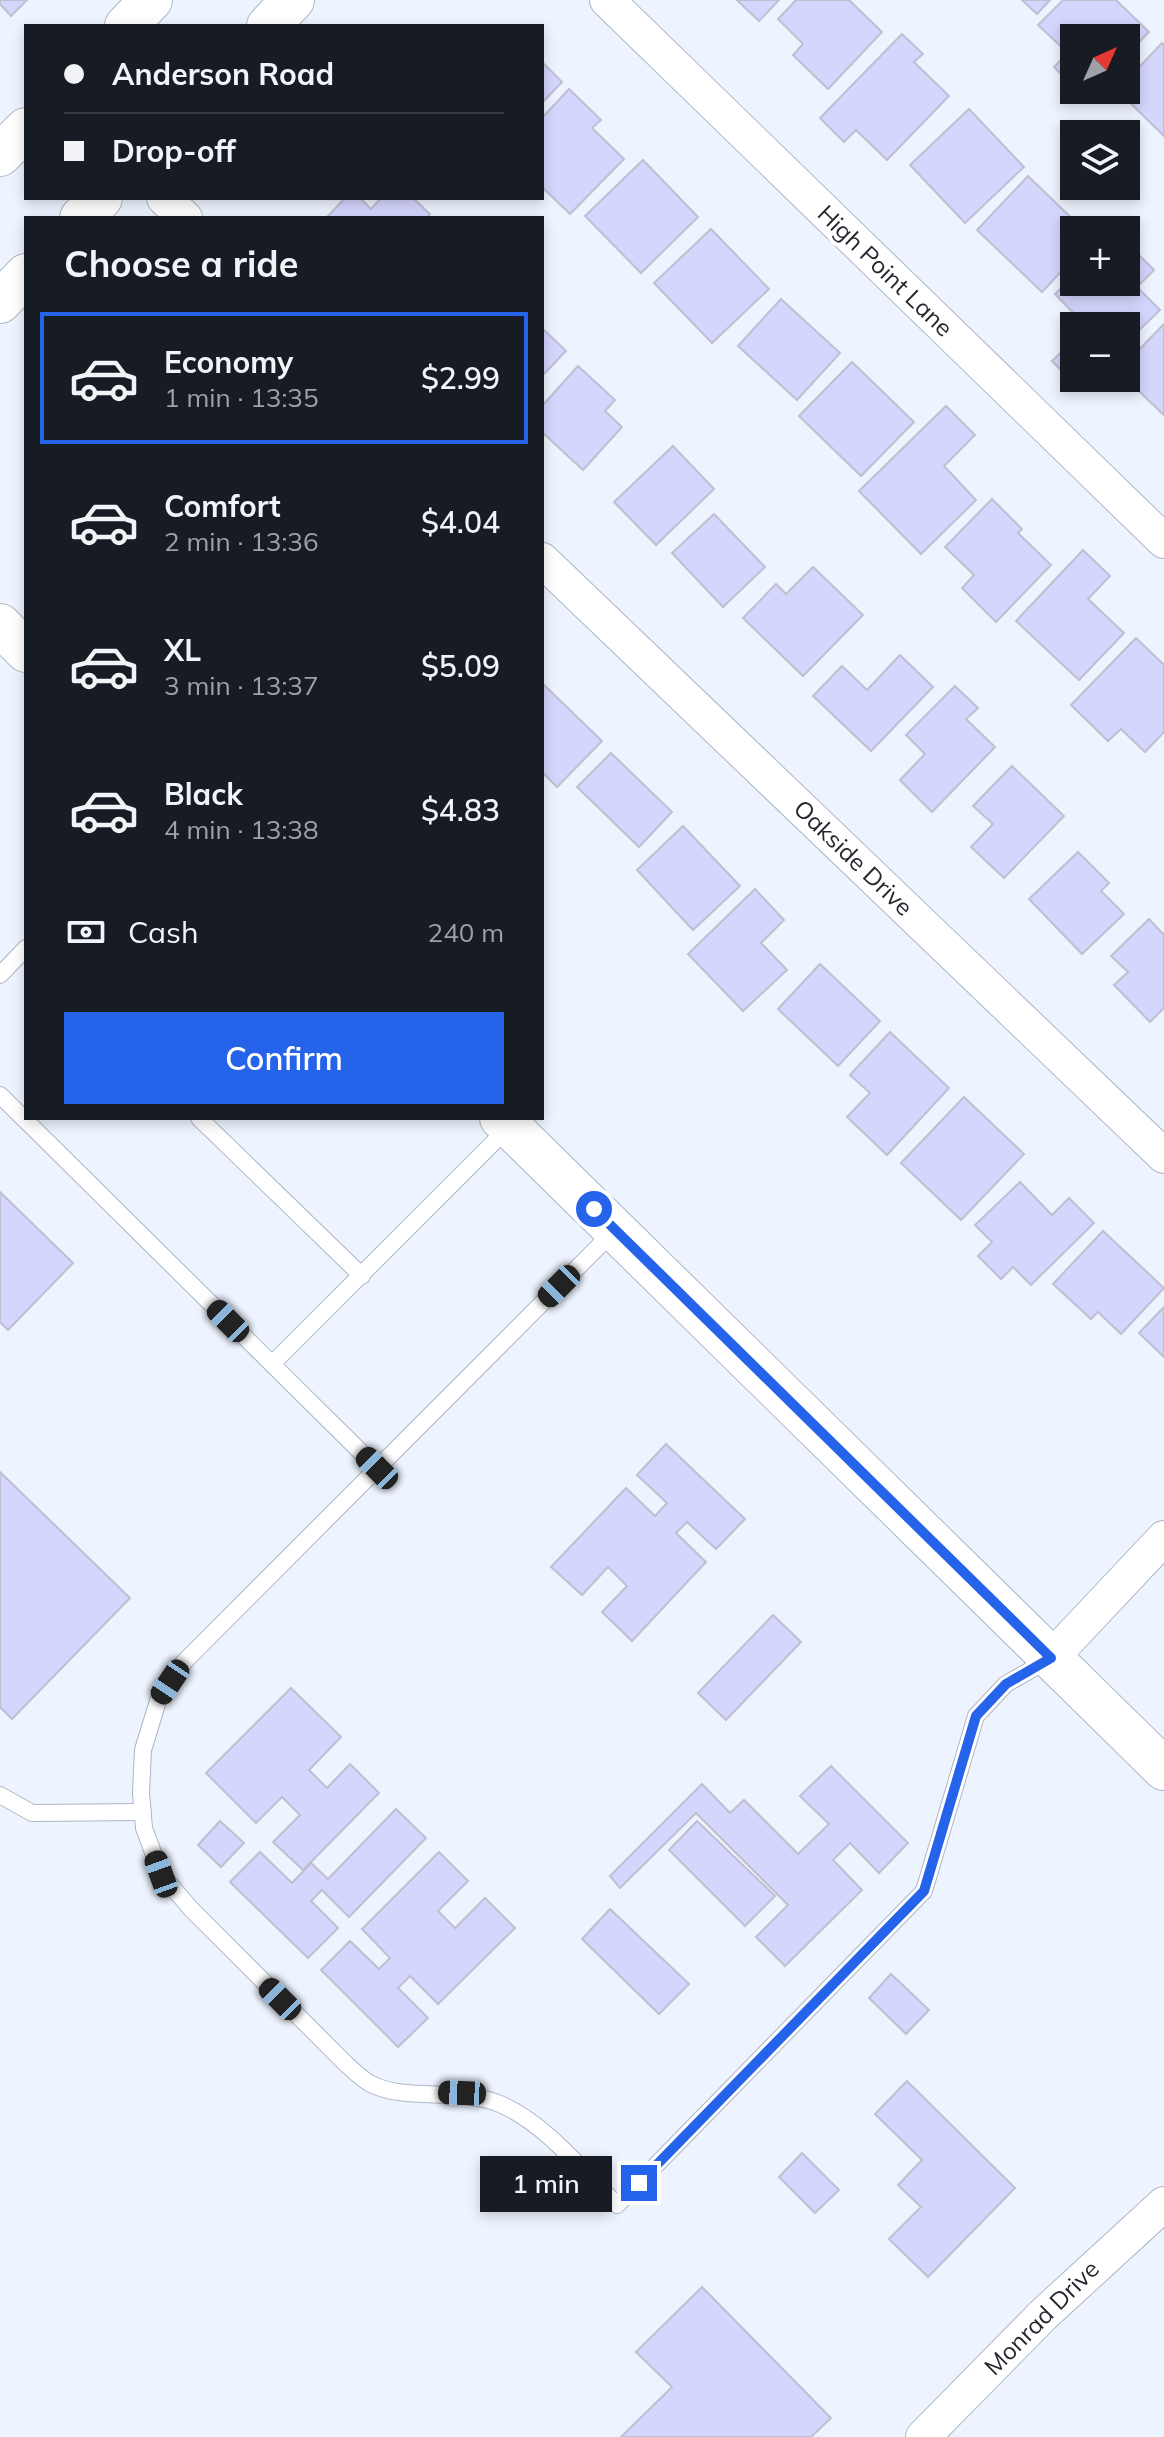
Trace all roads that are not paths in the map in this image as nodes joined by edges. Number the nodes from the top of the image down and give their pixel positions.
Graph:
1 (151, 0) edge
2 (293, 0) edge
3 (607, 0) edge
4 (128, 24) edge
5 (270, 24) edge
6 (24, 131) edge
7 (0, 155) edge
8 (99, 200) edge
9 (166, 200) edge
10 (83, 216) edge
11 (183, 216) edge
12 (24, 277) edge
13 (0, 302) edge
14 (1164, 541) edge
15 (544, 562) edge
16 (0, 625) edge
17 (24, 649) edge
18 (24, 951) edge
19 (0, 975) edge
20 (0, 1095) edge
21 (24, 1119) edge
22 (25, 1120) edge
23 (201, 1120) edge
24 (505, 1122) edge
25 (1164, 1156) edge
26 (615, 1230) junction
27 (362, 1276) junction
28 (272, 1364) junction
29 (377, 1468) junction
30 (1164, 1538) edge
31 (1051, 1658) junction
32 (1164, 1769) edge
33 (0, 1795) edge
34 (143, 1812) junction
35 (1164, 2204) edge
36 (923, 2437) edge

1 - 4 street
2 - 5 street
3 - 14 street, High Point Lane
6 - 7 street
8 - 10 street
9 - 11 street
12 - 13 street
15 - 25 street, Oakside Drive
16 - 17 street
18 - 19 lane
20 - 21 lane
22 - 28 lane
23 - 27 lane
24 - 26 street
24 - 27 lane
26 - 29 lane
26 - 31 street
27 - 28 lane
28 - 29 lane
29 - 34 lane
30 - 31 street
31 - 32 street
31 - 34 lane
33 - 34 lane
35 - 36 street, Monrad Drive

